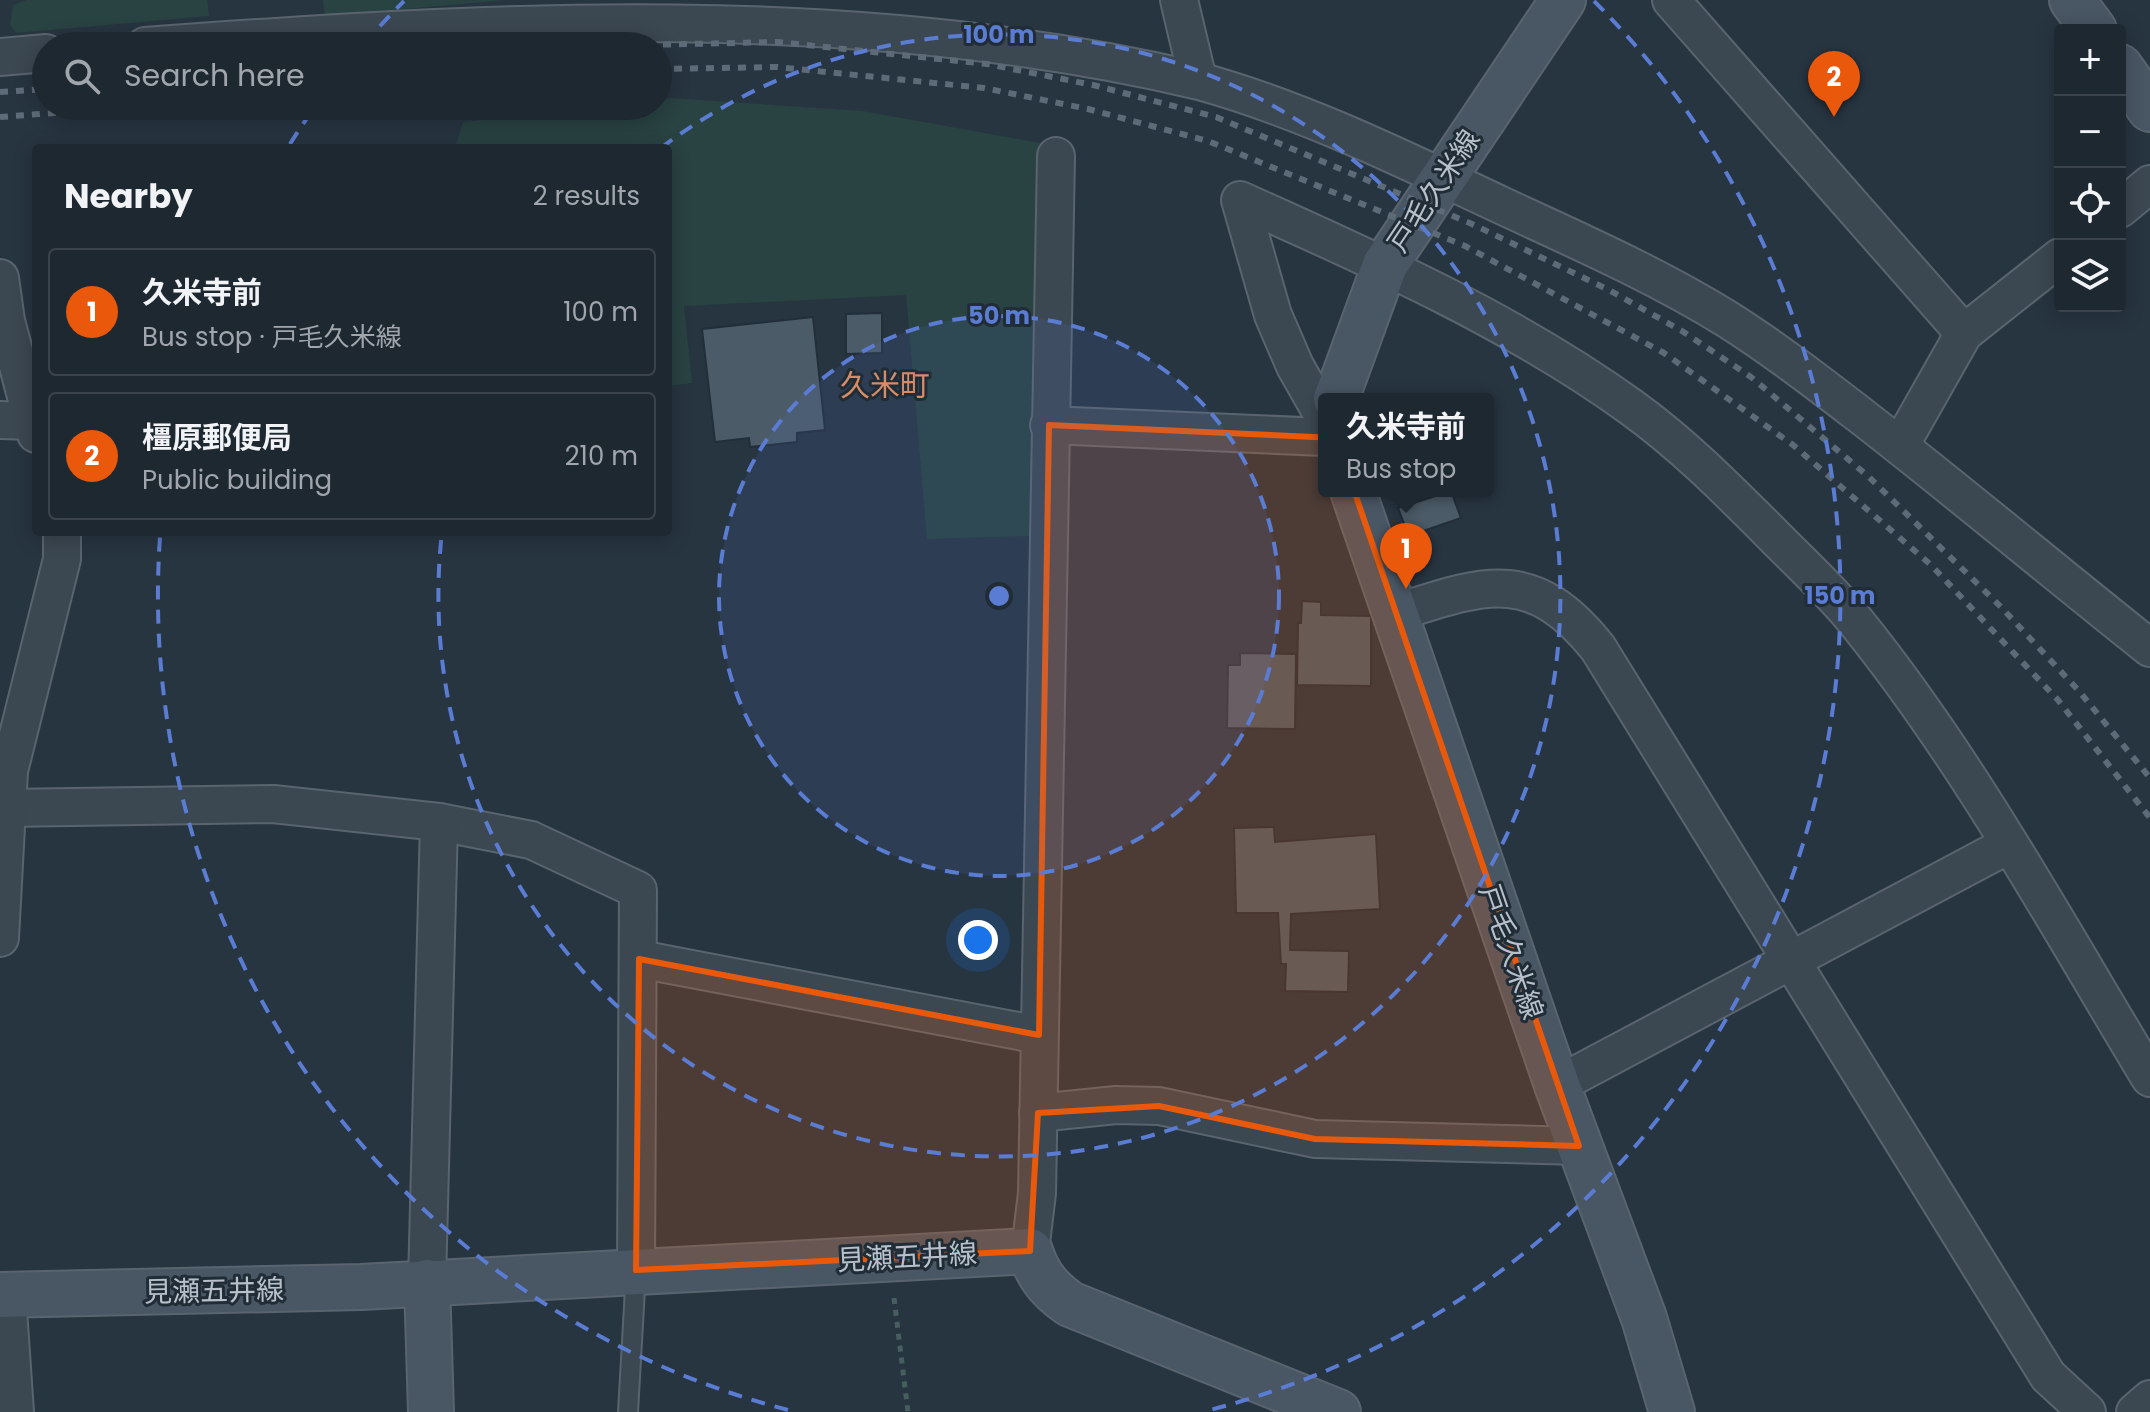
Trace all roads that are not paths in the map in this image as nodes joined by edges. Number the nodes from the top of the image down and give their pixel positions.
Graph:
1 (1179, 0) edge
2 (1563, 0) edge
3 (1671, 0) edge
4 (2072, 0) edge
5 (2090, 24) edge
6 (351, 32) edge
7 (32, 54) edge
8 (0, 57) edge
9 (2126, 75) edge
10 (1198, 80) junction
11 (2150, 109) edge
12 (1056, 156) dead end
13 (1442, 177) junction
14 (2150, 184) edge
15 (2126, 204) edge
16 (2054, 262) edge
17 (1385, 265) junction
18 (0, 278) edge
19 (1964, 333) junction
20 (1338, 393) edge
21 (1318, 406) edge
22 (23, 425) edge
23 (1049, 425) junction
24 (1318, 437) edge
25 (1900, 446) junction
26 (1355, 497) edge
27 (62, 536) edge
28 (1392, 614) junction
29 (2150, 648) edge
30 (10, 716) edge
31 (5, 808) junction
32 (439, 822) junction
33 (2008, 845) junction
34 (0, 938) edge
35 (1790, 958) junction
36 (639, 959) junction
37 (1039, 1035) junction
38 (2150, 1078) edge
39 (1557, 1085) junction
40 (1038, 1113) junction
41 (1579, 1146) junction
42 (1030, 1251) junction
43 (636, 1270) junction
44 (427, 1282) junction
45 (4, 1295) edge
46 (2150, 1399) edge
47 (15, 1412) edge
48 (431, 1412) edge
49 (628, 1412) edge
50 (1338, 1412) edge
51 (1672, 1412) edge
52 (2087, 1412) edge
53 (2135, 1412) edge

1 - 10 street
2 - 13 main road, 戸毛久米線
3 - 19 street
4 - 5 main road
6 - 10 street
7 - 8 street
9 - 11 main road
10 - 13 street
12 - 23 street
13 - 17 main road, 戸毛久米線
13 - 25 street
14 - 15 street
16 - 19 street
17 - 20 main road, 戸毛久米線
17 - 21 street
17 - 33 street
18 - 22 street
19 - 25 street
23 - 24 street
23 - 37 street
25 - 29 street
26 - 28 main road, 戸毛久米線
27 - 30 street
28 - 35 street
28 - 39 main road, 戸毛久米線
30 - 31 street
31 - 32 street
31 - 34 street
32 - 36 street
32 - 44 street
33 - 35 street
33 - 38 street
35 - 39 street
35 - 52 street
36 - 37 street
36 - 43 street
37 - 40 street
39 - 41 main road, 戸毛久米線
40 - 41 street
40 - 42 street
41 - 51 main road, 戸毛久米線
42 - 43 main road, 見瀬五井線
42 - 50 main road
43 - 44 main road, 見瀬五井線
43 - 49 lane
44 - 45 main road, 見瀬五井線
44 - 48 main road
45 - 47 street
46 - 53 street

